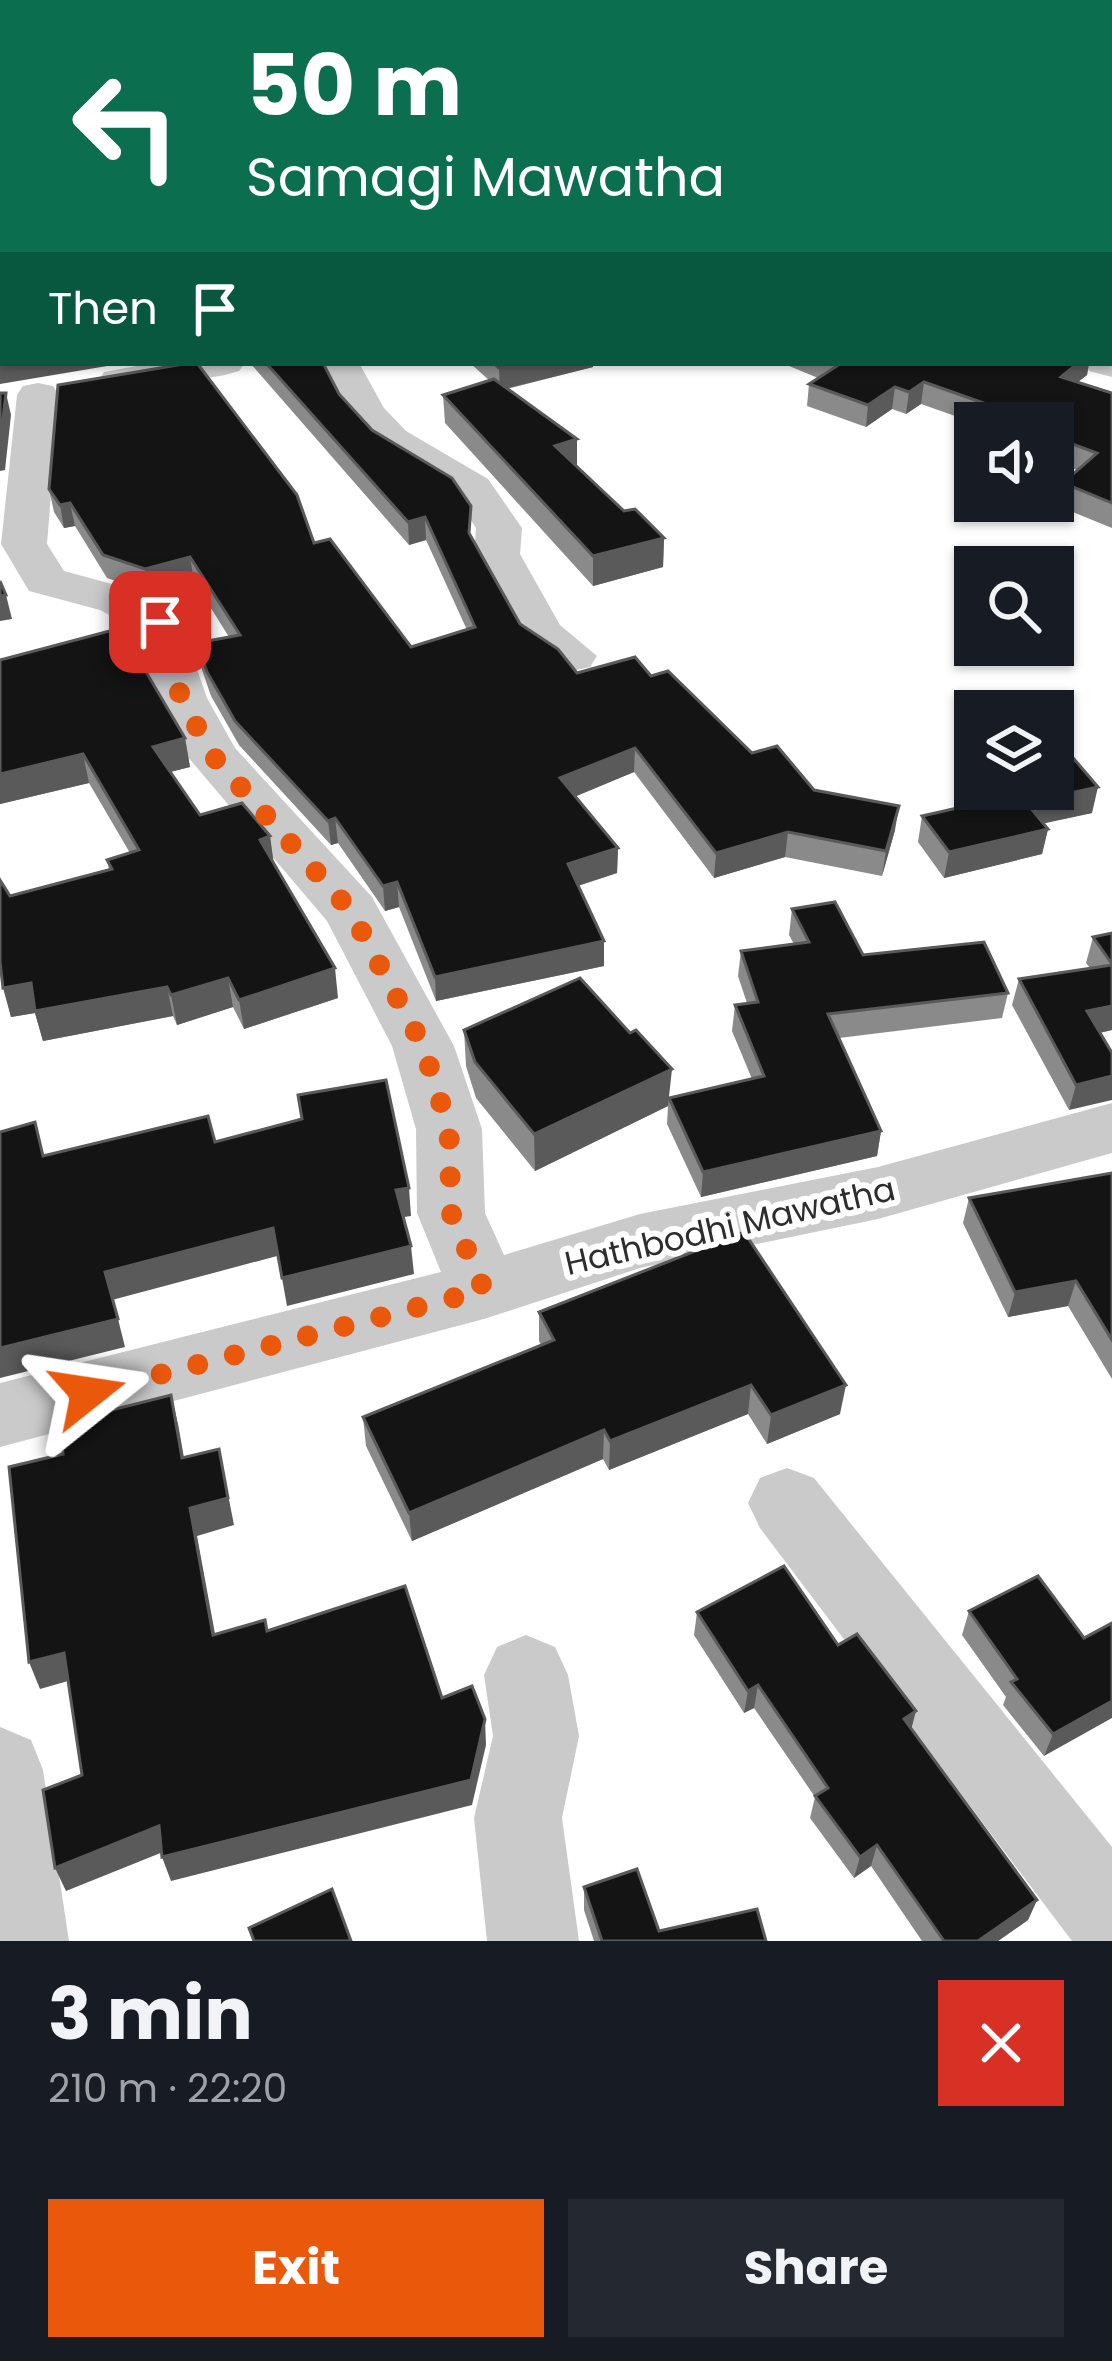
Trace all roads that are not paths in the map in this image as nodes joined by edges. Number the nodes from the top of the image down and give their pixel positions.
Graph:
1 (207, 366) edge
2 (341, 366) edge
3 (19, 398) edge
4 (572, 656) dead end
5 (1112, 1128) edge
6 (484, 1290) junction
7 (0, 1415) edge
8 (788, 1503) dead end
9 (526, 1675) dead end
10 (0, 1770) edge
11 (1100, 1883) edge
12 (23, 1941) edge
13 (532, 1941) edge

1 - 3 street
2 - 4 street
3 - 6 street
5 - 6 street, Hathbodhi Mawatha
6 - 7 street, Hathbodhi Mawatha
8 - 11 street
9 - 13 street
10 - 12 street

